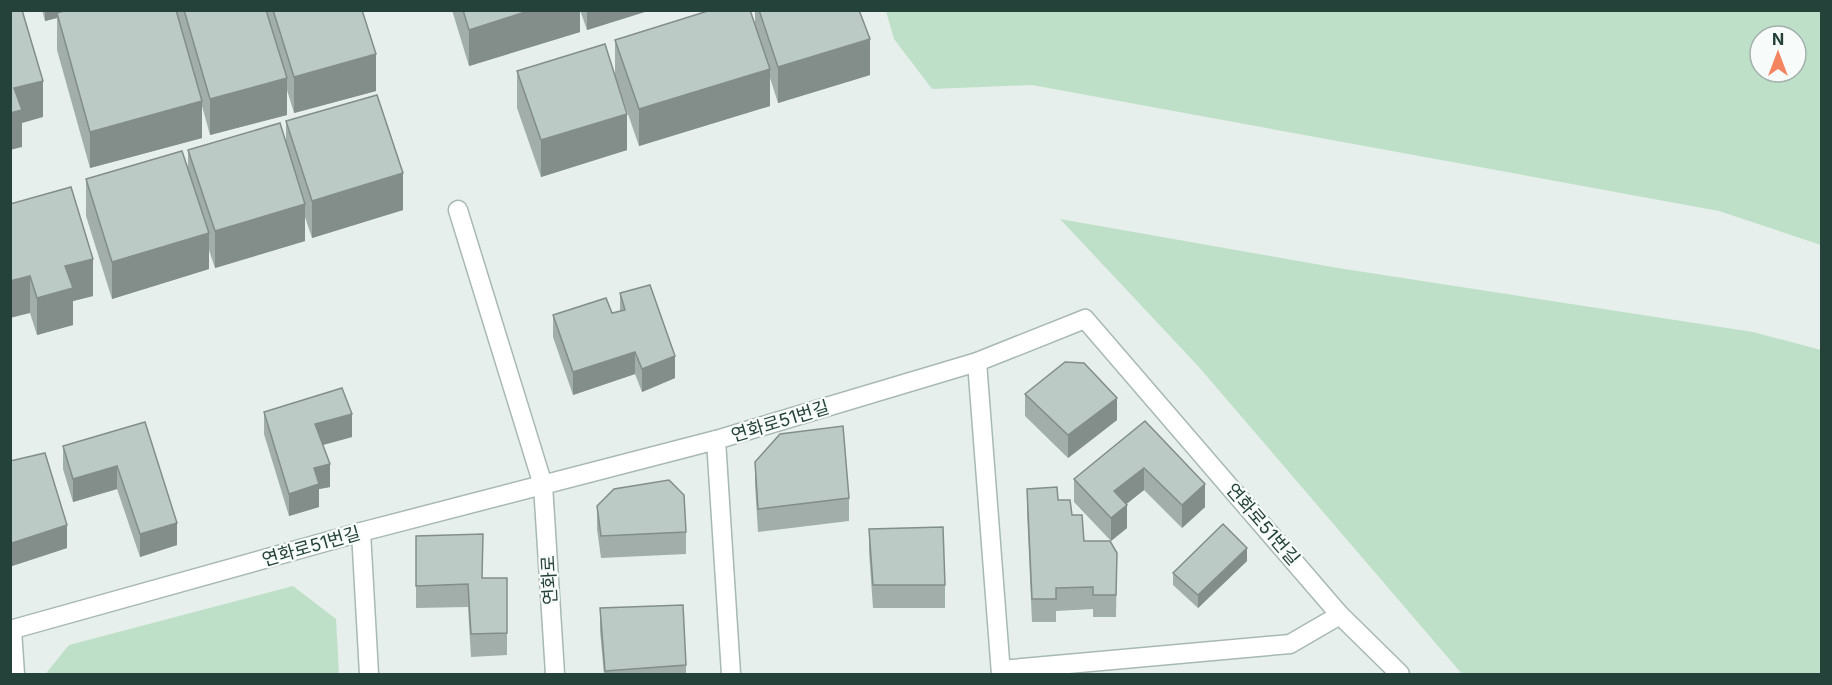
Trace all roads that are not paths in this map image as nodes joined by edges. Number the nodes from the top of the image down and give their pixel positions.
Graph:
1 (458, 210) dead end
2 (977, 362) junction
3 (716, 440) junction
4 (543, 485) junction
5 (361, 532) junction
6 (1340, 615) junction
7 (11, 630) edge
8 (1001, 672) edge
9 (15, 675) edge
10 (369, 675) edge
11 (555, 675) edge
12 (731, 675) edge
13 (1400, 675) edge

1 - 4 street, 연화로
2 - 3 street, 연화로51번길
2 - 6 street, 연화로51번길
2 - 8 street
3 - 4 street, 연화로51번길
3 - 12 street
4 - 5 street, 연화로51번길
4 - 11 street, 연화로
5 - 7 street, 연화로51번길
5 - 10 street
6 - 8 street
6 - 13 street, 연화로51번길
7 - 9 street

